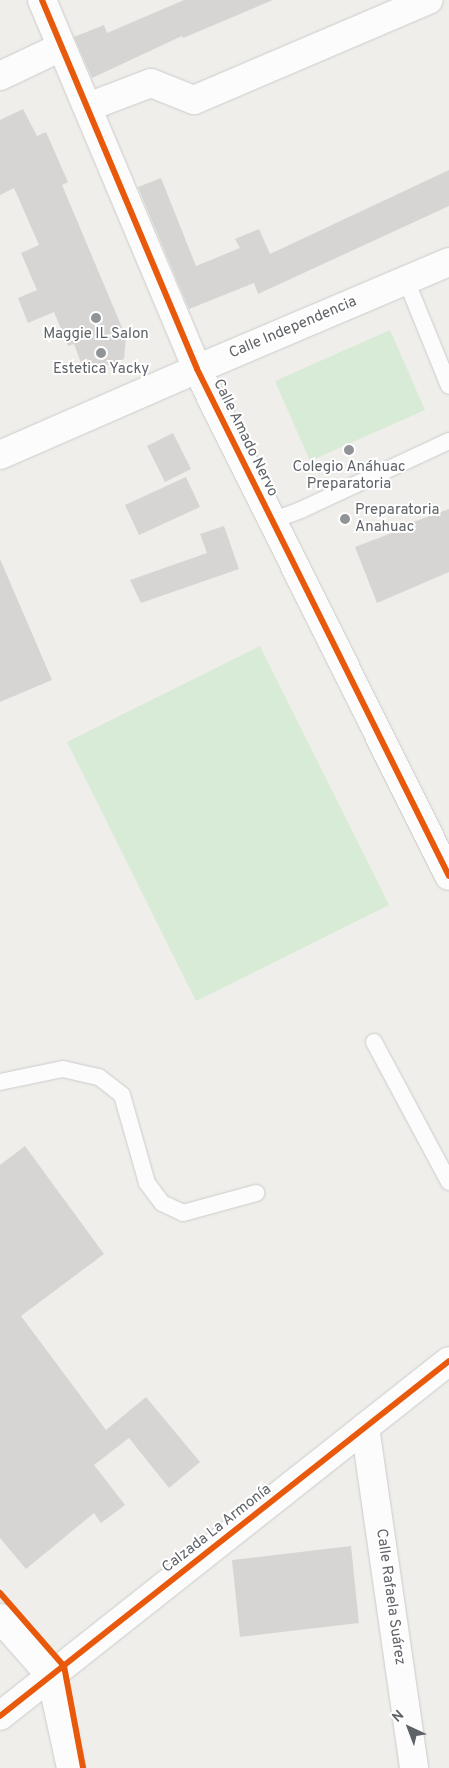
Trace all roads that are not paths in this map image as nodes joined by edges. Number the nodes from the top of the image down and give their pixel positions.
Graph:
1 (42, 0) edge
2 (429, 0) edge
3 (61, 47) junction
4 (0, 76) edge
5 (88, 107) junction
6 (449, 262) edge
7 (406, 280) junction
8 (197, 369) junction
9 (449, 386) edge
10 (449, 441) edge
11 (0, 455) edge
12 (272, 521) junction
13 (449, 876) edge
14 (374, 1042) dead end
15 (0, 1082) edge
16 (449, 1182) edge
17 (256, 1192) dead end
18 (449, 1361) edge
19 (366, 1427) junction
20 (0, 1618) edge
21 (50, 1676) junction
22 (0, 1716) edge
23 (71, 1768) edge
24 (414, 1768) edge

1 - 3 street, Calle Amado Nervo
2 - 5 street
3 - 4 street
3 - 5 street, Calle Amado Nervo
5 - 8 street, Calle Amado Nervo
6 - 7 street, Calle Independencia
7 - 8 street, Calle Independencia
7 - 9 lane
8 - 11 street, Calle Independencia
8 - 12 street, Calle Amado Nervo
10 - 12 lane
12 - 13 street, Calle Amado Nervo
14 - 16 lane
15 - 17 lane
18 - 19 street, Calzada La Armonía
19 - 21 street, Calzada La Armonía
19 - 24 street, Calle Rafaela Suárez
20 - 21 street
21 - 22 street, Calzada La Armonía
21 - 23 street

